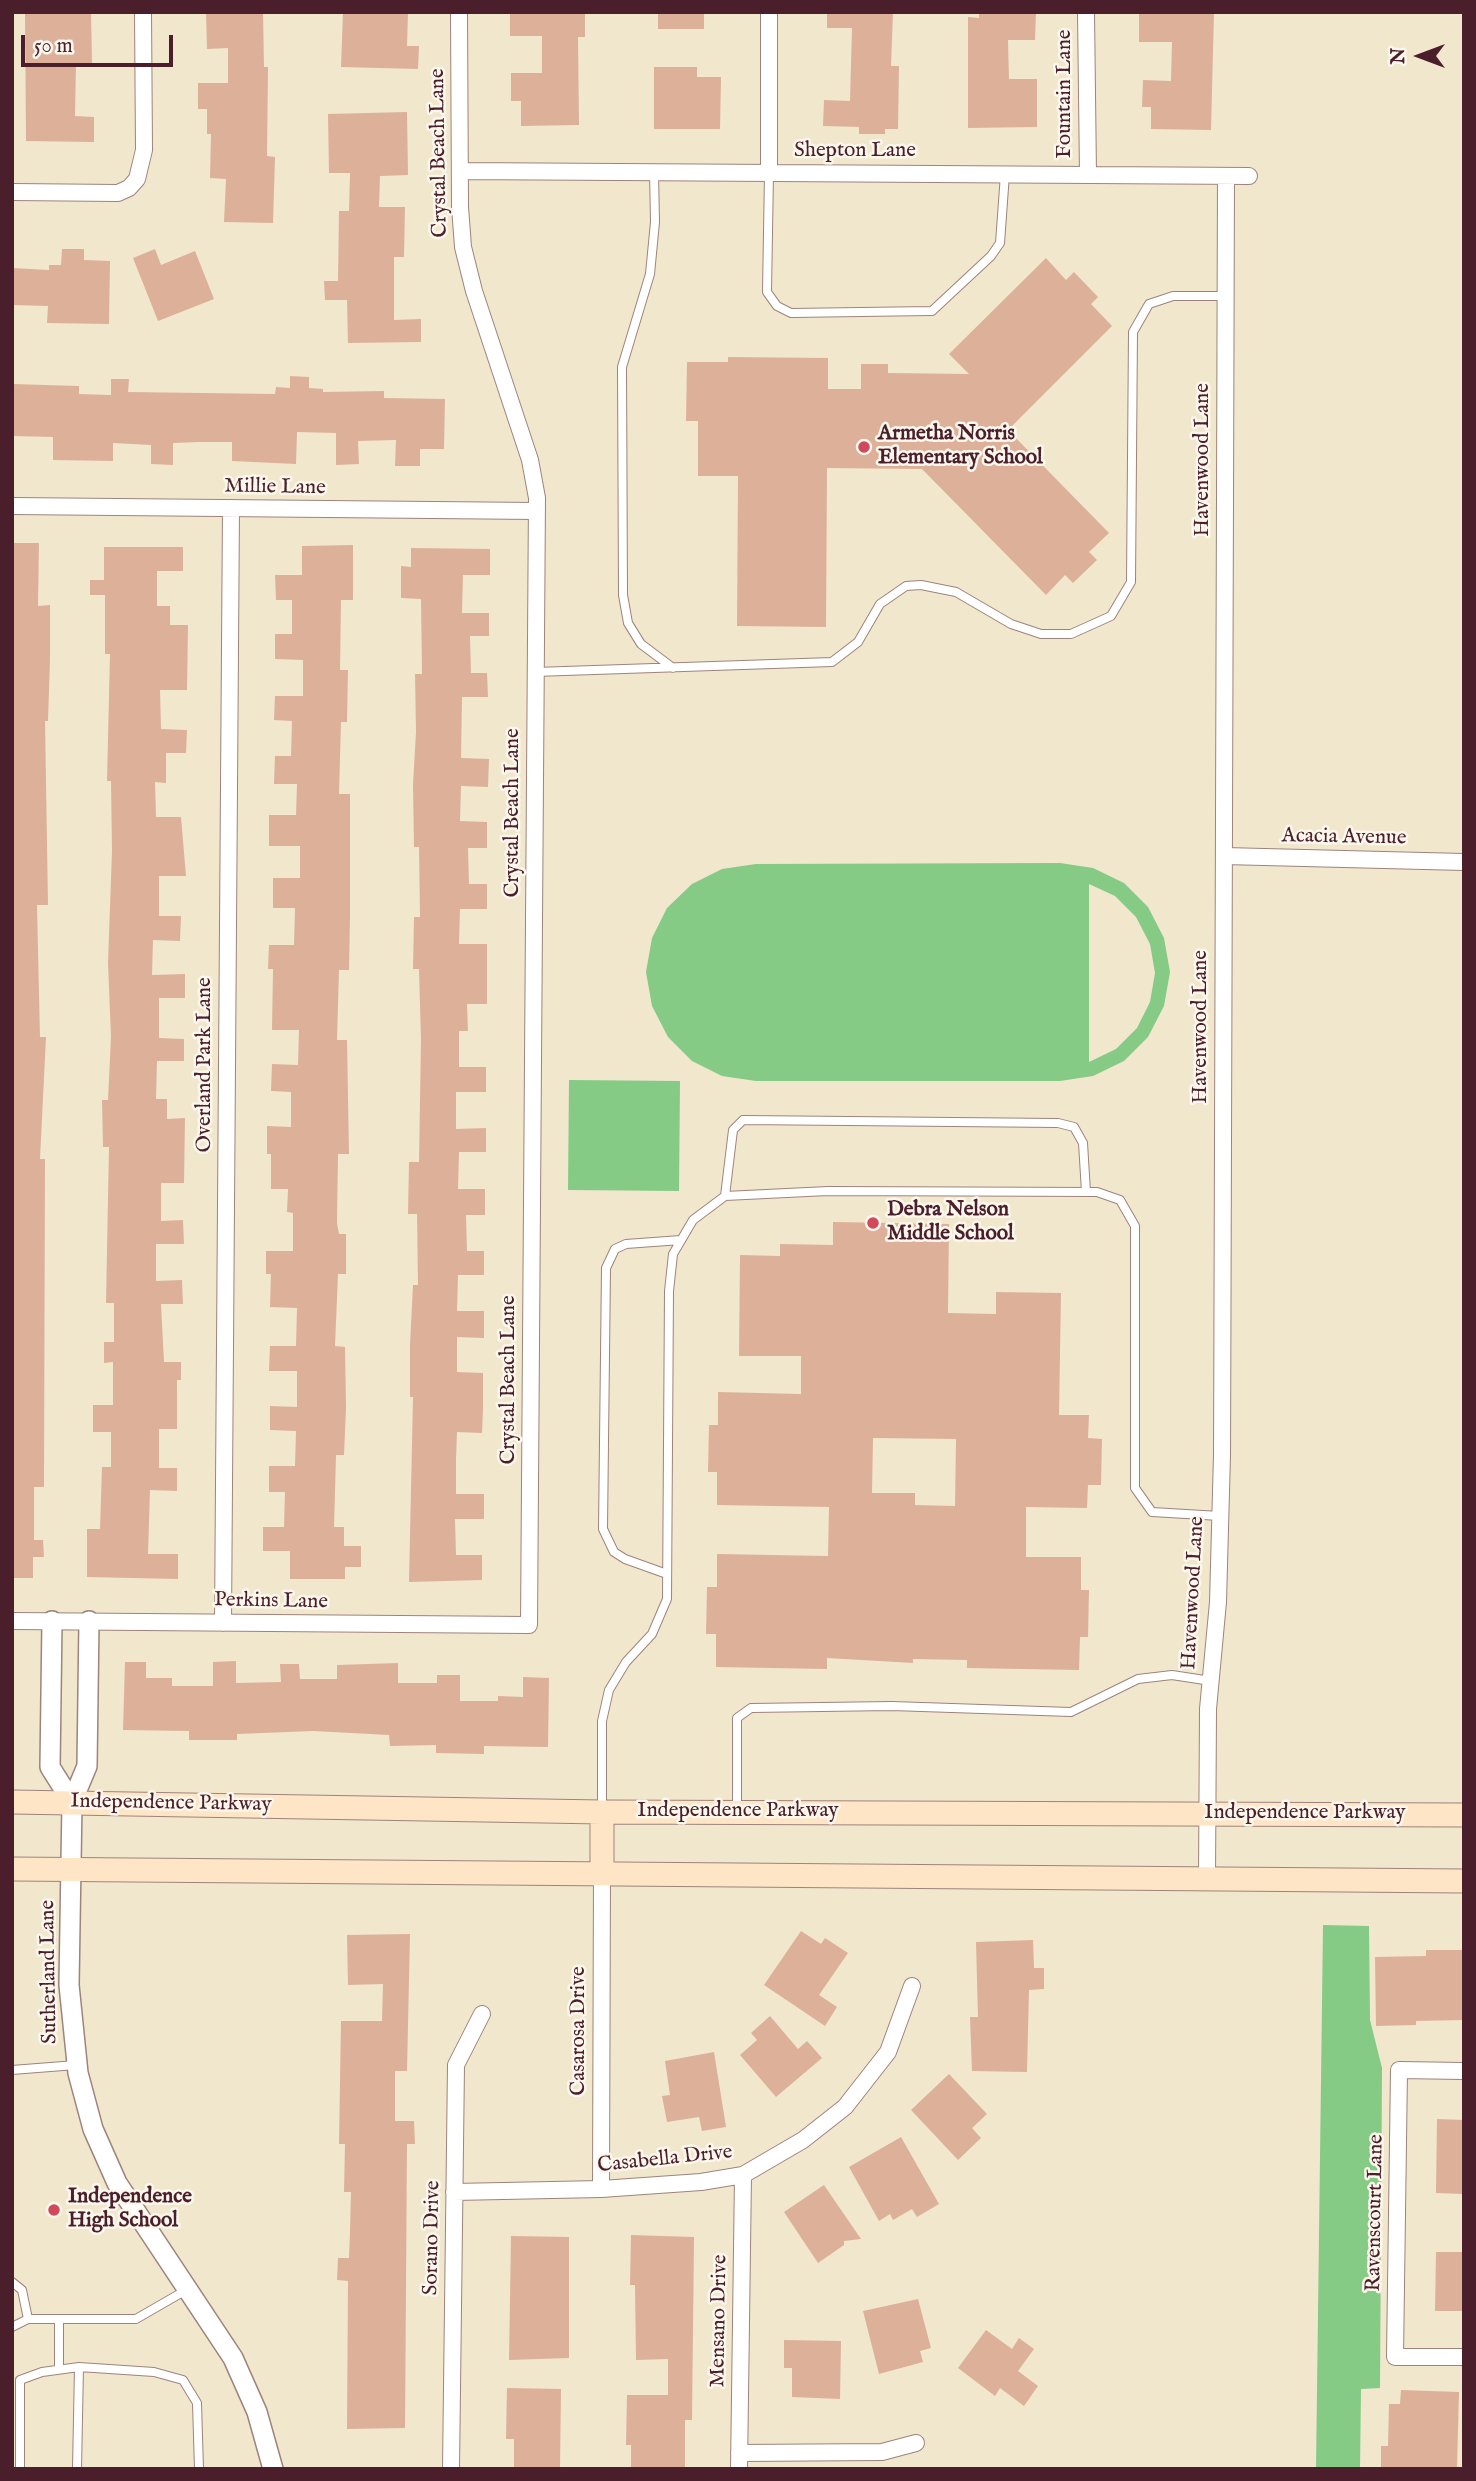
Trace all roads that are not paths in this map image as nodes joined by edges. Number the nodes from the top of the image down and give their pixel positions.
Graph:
1 (144, 12) edge
2 (459, 12) edge
3 (769, 12) edge
4 (1086, 12) edge
5 (460, 171) junction
6 (654, 172) junction
7 (768, 173) junction
8 (1005, 174) junction
9 (1088, 175) junction
10 (1226, 176) junction
11 (1249, 176) dead end
12 (12, 192) edge
13 (1226, 296) junction
14 (12, 506) edge
15 (231, 508) junction
16 (537, 512) junction
17 (673, 668) junction
18 (536, 671) junction
19 (1224, 856) junction
20 (1464, 862) edge
21 (1086, 1192) junction
22 (725, 1196) junction
23 (681, 1240) junction
24 (1220, 1516) junction
25 (667, 1574) junction
26 (12, 1620) edge
27 (52, 1621) junction
28 (89, 1621) junction
29 (223, 1623) junction
30 (529, 1625) joint
31 (1211, 1681) junction
32 (12, 1802) edge
33 (72, 1802) junction
34 (602, 1812) junction
35 (737, 1812) junction
36 (1207, 1813) junction
37 (1464, 1815) edge
38 (12, 1869) edge
39 (71, 1869) junction
40 (602, 1873) junction
41 (1207, 1878) junction
42 (1464, 1881) edge
43 (912, 1986) dead end
44 (482, 2014) dead end
45 (76, 2065) junction
46 (12, 2070) edge
47 (1464, 2071) edge
48 (743, 2175) junction
49 (601, 2189) junction
50 (454, 2192) junction
51 (12, 2282) edge
52 (188, 2289) junction
53 (29, 2319) junction
54 (59, 2320) junction
55 (12, 2327) edge
56 (1464, 2357) edge
57 (79, 2367) junction
58 (59, 2369) junction
59 (916, 2443) dead end
60 (739, 2461) edge
61 (20, 2469) edge
62 (78, 2469) edge
63 (200, 2469) edge
64 (273, 2469) edge
65 (452, 2469) edge

1 - 12 street
2 - 5 street, Crystal Beach Lane
3 - 7 street
4 - 9 street, Fountain Lane
5 - 6 street, Shepton Lane
5 - 16 street, Crystal Beach Lane
6 - 7 street, Shepton Lane
6 - 17 lane
7 - 8 street, Shepton Lane
7 - 8 lane
8 - 9 street, Shepton Lane
9 - 10 street, Shepton Lane
10 - 11 street, Shepton Lane
10 - 13 street, Havenwood Lane
13 - 17 lane
13 - 19 street, Havenwood Lane
14 - 15 street, Millie Lane
15 - 16 street, Millie Lane
15 - 29 street, Overland Park Lane
16 - 18 street, Crystal Beach Lane
17 - 18 lane
18 - 30 street, Crystal Beach Lane
19 - 20 street, Acacia Avenue
19 - 24 street, Havenwood Lane
21 - 22 lane
21 - 22 lane
21 - 24 lane
22 - 23 lane
23 - 25 lane
23 - 25 lane
24 - 31 street, Havenwood Lane
25 - 34 lane
26 - 27 street, Perkins Lane
27 - 28 street, Perkins Lane
27 - 33 street
28 - 29 street, Perkins Lane
28 - 33 street, Sutherland Lane
29 - 30 street, Perkins Lane
31 - 35 lane
31 - 36 street, Havenwood Lane
32 - 33 main road, Independence Parkway
33 - 34 main road, Independence Parkway
33 - 39 street, Sutherland Lane
34 - 35 main road, Independence Parkway
34 - 40 main road
35 - 36 main road, Independence Parkway
36 - 37 main road, Independence Parkway
36 - 41 street, Havenwood Lane
38 - 39 main road
39 - 40 main road
39 - 45 street, Sutherland Lane
40 - 41 main road
40 - 49 street, Casarosa Drive
41 - 42 main road
43 - 48 street, Casabella Drive
44 - 50 street, Sorano Drive
45 - 46 lane
45 - 52 street, Sutherland Lane
47 - 56 street, Ravenscourt Lane
48 - 49 street, Casabella Drive
48 - 60 street, Mensano Drive
49 - 50 street, Casabella Drive
50 - 65 street, Sorano Drive
51 - 53 lane
52 - 54 lane
52 - 64 street, Sutherland Lane
53 - 54 lane
53 - 55 lane
54 - 58 lane
57 - 58 lane
57 - 62 lane
57 - 63 lane
58 - 61 lane
59 - 60 street

